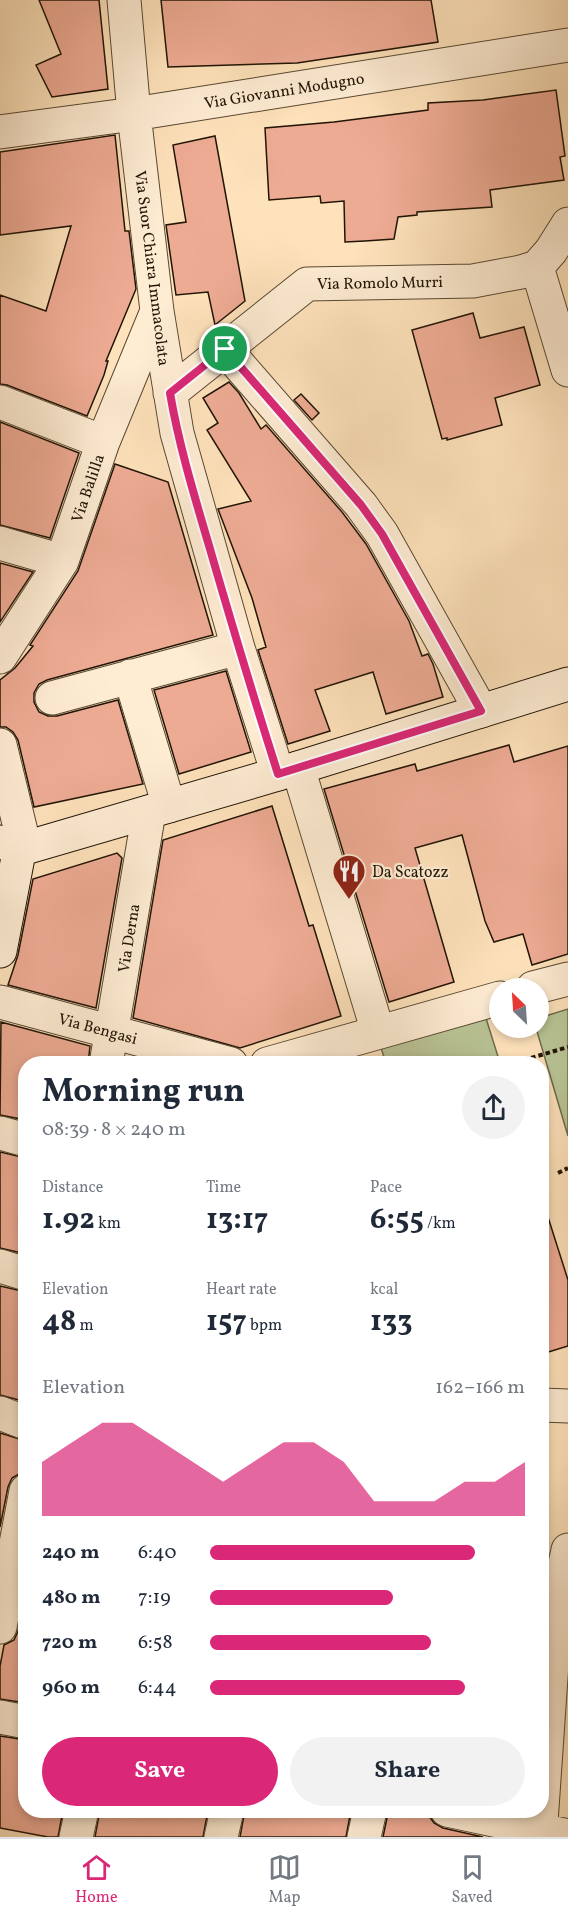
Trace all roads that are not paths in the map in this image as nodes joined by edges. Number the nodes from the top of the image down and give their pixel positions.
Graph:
1 (124, 0) edge
2 (568, 45) edge
3 (134, 114) junction
4 (0, 132) edge
5 (568, 224) edge
6 (537, 267) junction
7 (157, 311) junction
8 (225, 349) junction
9 (568, 369) edge
10 (170, 393) junction
11 (0, 402) edge
12 (103, 442) junction
13 (0, 543) edge
14 (62, 561) junction
15 (238, 648) junction
16 (0, 657) edge
17 (130, 676) junction
18 (568, 684) edge
19 (52, 698) dead end
20 (481, 711) junction
21 (0, 745) edge
22 (288, 771) junction
23 (159, 809) junction
24 (15, 846) edge
25 (0, 951) edge
26 (568, 979) edge
27 (549, 984) edge
28 (489, 1001) edge
29 (0, 1002) edge
30 (113, 1032) junction
31 (378, 1032) junction
32 (108, 1056) edge
33 (202, 1056) edge
34 (295, 1056) edge
35 (0, 1132) edge
36 (18, 1138) edge
37 (0, 1266) edge
38 (18, 1272) edge
39 (549, 1405) edge
40 (568, 1406) edge
41 (0, 1413) edge
42 (18, 1420) edge
43 (18, 1530) edge
44 (568, 1550) edge
45 (13, 1555) edge
46 (555, 1604) edge
47 (0, 1627) edge
48 (0, 1717) edge
49 (18, 1720) edge
50 (80, 1818) edge
51 (225, 1818) edge
52 (368, 1818) edge
53 (481, 1818) edge
54 (550, 1834) edge
55 (76, 1837) edge
56 (220, 1837) edge
57 (364, 1837) edge

1 - 3 street, Via Suor Chiara Immacolata
2 - 3 street, Via Giovanni Modugno
3 - 4 street, Via Giovanni Modugno
3 - 7 street, Via Suor Chiara Immacolata
5 - 6 street
6 - 8 street, Via Romolo Murri
6 - 9 street
7 - 10 street, Via Suor Chiara Immacolata
7 - 12 street, Via Balilla
8 - 10 street, Via Romolo Murri
8 - 20 street
10 - 15 street, Via Suor Chiara Immacolata
11 - 12 street
12 - 14 street, Via Balilla
13 - 14 street
14 - 16 street, Via Balilla
15 - 17 street
15 - 22 street, Via Suor Chiara Immacolata
17 - 19 street
17 - 23 street
18 - 20 street
20 - 22 street
21 - 24 street
22 - 23 street
22 - 31 street, Via Suor Chiara Immacolata
23 - 24 street
23 - 30 street, Via Derna
24 - 25 street
26 - 27 street
28 - 31 street
29 - 30 street, Via Bengasi
30 - 32 street, Via Derna
30 - 33 street, Via Bengasi
31 - 34 street
35 - 36 street
37 - 38 street
39 - 40 street
41 - 42 street
43 - 45 street
44 - 46 street
45 - 47 street
46 - 54 street
48 - 49 street
50 - 55 street
51 - 56 street
52 - 57 street
53 - 54 street

